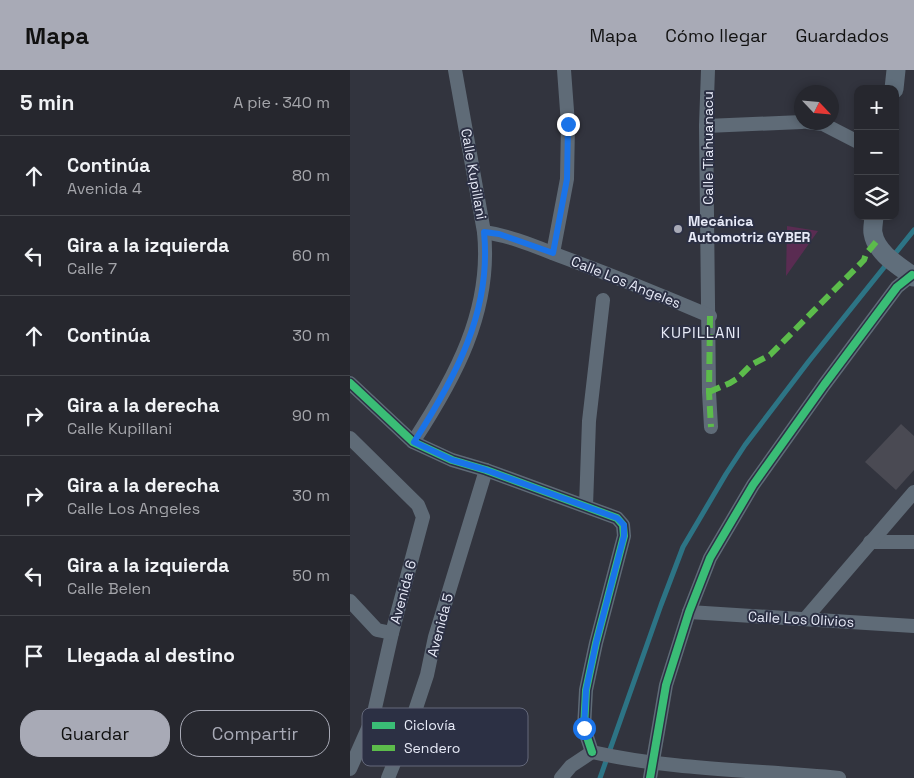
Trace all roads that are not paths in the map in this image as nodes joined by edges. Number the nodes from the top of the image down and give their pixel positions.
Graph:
1 (455, 70) edge
2 (564, 70) edge
3 (708, 70) edge
4 (896, 70) edge
5 (894, 85) edge
6 (794, 122) edge
7 (706, 126) junction
8 (835, 130) edge
9 (854, 140) edge
10 (874, 220) edge
11 (484, 232) junction
12 (553, 253) junction
13 (909, 273) edge
14 (603, 300) dead end
15 (710, 316) junction
16 (350, 383) edge
17 (711, 427) dead end
18 (350, 438) edge
19 (414, 442) junction
20 (486, 470) junction
21 (914, 492) edge
22 (586, 506) junction
23 (870, 542) junction
24 (914, 542) edge
25 (350, 601) edge
26 (688, 612) junction
27 (805, 619) junction
28 (914, 626) edge
29 (392, 633) junction
30 (375, 708) edge
31 (416, 708) edge
32 (362, 742) edge
33 (597, 753) junction
34 (653, 763) junction
35 (393, 766) edge
36 (350, 769) edge
37 (804, 776) edge
38 (388, 778) edge
39 (561, 778) edge
40 (650, 778) edge
41 (839, 778) edge

1 - 11 street, Calle Kupillani
2 - 12 street
3 - 7 street, Calle Tiahuanacu
4 - 5 main road
6 - 7 street
7 - 15 street, Calle Tiahuanacu
8 - 9 street
10 - 13 main road
11 - 12 street, Calle Los Angeles
11 - 19 street, Calle Kupillani
12 - 15 street, Calle Los Angeles
13 - 26 street
14 - 22 street
15 - 17 street, Calle Tiahuanacu
16 - 19 street
18 - 29 street, Avenida 6
19 - 20 street
20 - 22 street
20 - 31 street, Avenida 5
21 - 23 street
22 - 33 street
23 - 24 street
23 - 27 street
25 - 29 street
26 - 27 street, Calle Los Olivios
26 - 34 street
27 - 28 street, Calle Los Olivios
29 - 30 street, Avenida 6
32 - 36 street, Avenida 6
33 - 34 street
33 - 39 street
34 - 37 street
34 - 40 street
35 - 38 street, Avenida 5
37 - 41 street

